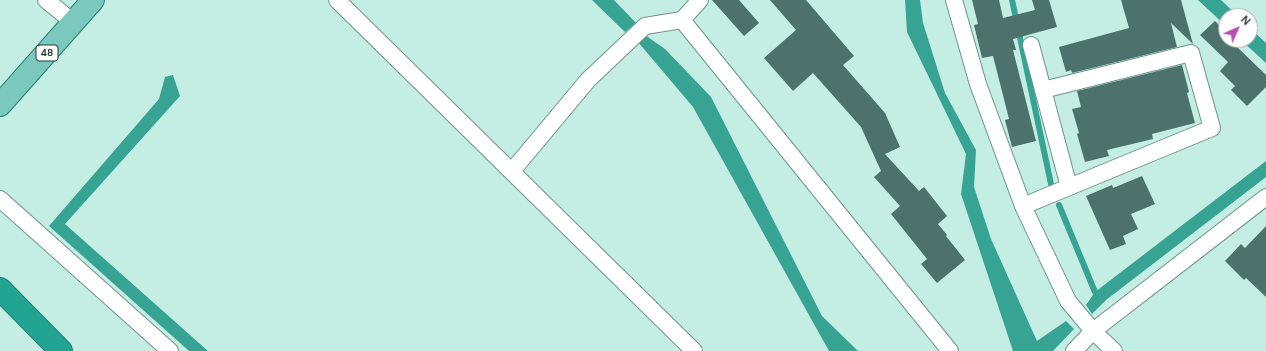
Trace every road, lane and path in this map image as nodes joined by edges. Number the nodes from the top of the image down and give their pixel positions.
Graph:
1 (46, 0) edge
2 (94, 0) edge
3 (337, 0) edge
4 (700, 0) edge
5 (954, 0) edge
6 (682, 20) junction
7 (74, 22) junction
8 (1031, 45) dead end
9 (1043, 90) junction
10 (0, 105) edge
11 (512, 171) junction
12 (1069, 187) junction
13 (1266, 197) edge
14 (0, 200) edge
15 (1023, 206) junction
16 (0, 289) edge
17 (1093, 332) junction
18 (61, 351) edge
19 (170, 351) edge
20 (694, 351) edge
21 (950, 351) edge
22 (1074, 351) edge
23 (1114, 351) edge

1 - 7 street
2 - 7 main road, 48
3 - 11 street
4 - 6 street
5 - 15 street
6 - 11 street
6 - 21 street
7 - 10 main road, 48
8 - 9 street
9 - 12 street
9 - 12 street
11 - 20 street
12 - 15 street
13 - 17 street
14 - 19 street
15 - 17 street
16 - 18 highway
17 - 22 street
17 - 23 street

